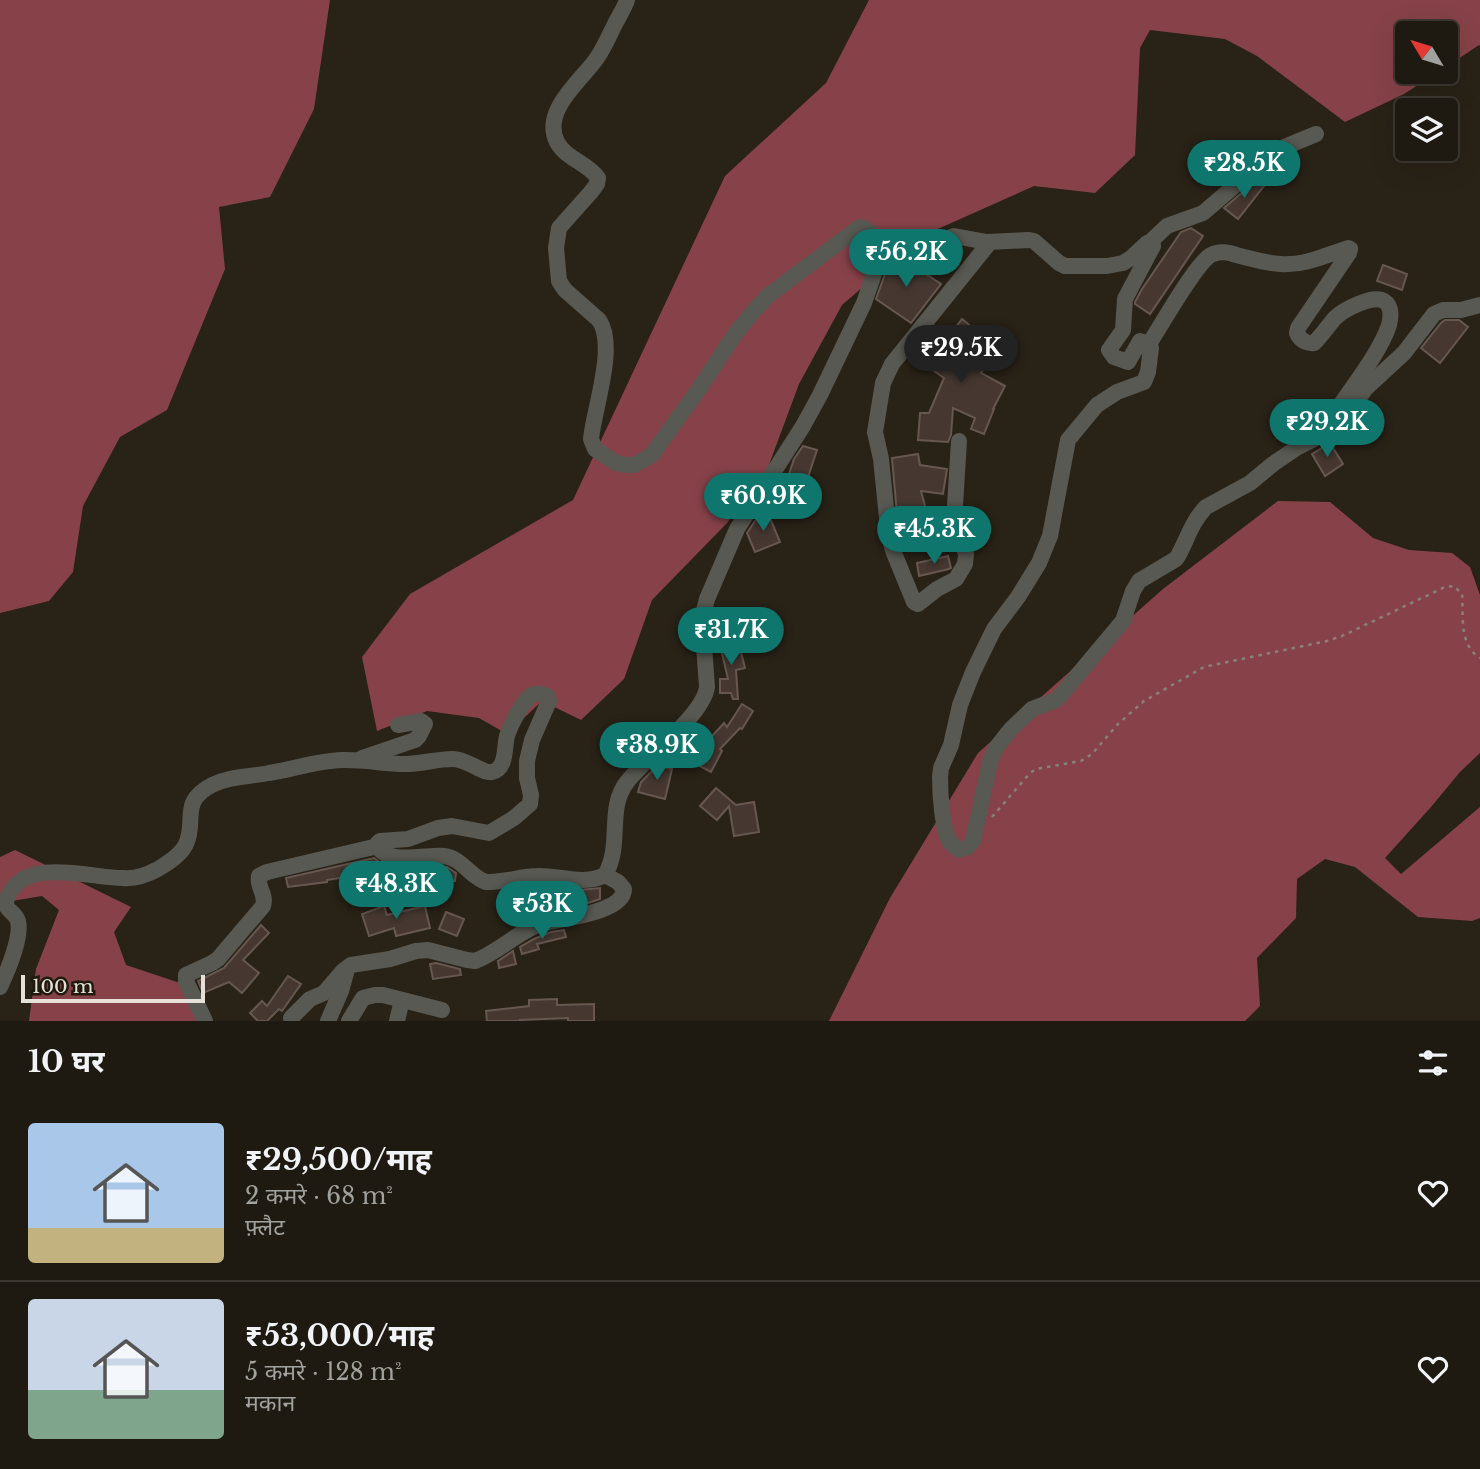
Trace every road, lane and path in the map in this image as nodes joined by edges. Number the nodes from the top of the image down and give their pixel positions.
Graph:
1 (627, 0) edge
2 (1316, 134) dead end
3 (990, 242) junction
4 (1150, 242) junction
5 (884, 245) junction
6 (1480, 305) edge
7 (1149, 344) junction
8 (1343, 420) junction
9 (959, 441) dead end
10 (1480, 657) edge
11 (398, 725) dead end
12 (356, 760) junction
13 (988, 822) dead end
14 (378, 846) junction
15 (605, 875) junction
16 (347, 967) junction
17 (0, 987) edge
18 (402, 1000) junction
19 (442, 1010) dead end
20 (290, 1018) dead end
21 (205, 1021) edge
22 (328, 1021) edge
23 (349, 1021) edge
24 (397, 1021) edge

1 - 5 street
2 - 4 street
3 - 4 street
3 - 5 street
3 - 9 street
4 - 7 street
5 - 15 street
6 - 8 street
7 - 8 street
7 - 8 street
10 - 13 path
11 - 12 street
12 - 14 street
12 - 17 street
14 - 15 street
14 - 21 street
15 - 16 street
16 - 20 street
16 - 22 street
18 - 19 street
18 - 23 street
18 - 24 street

